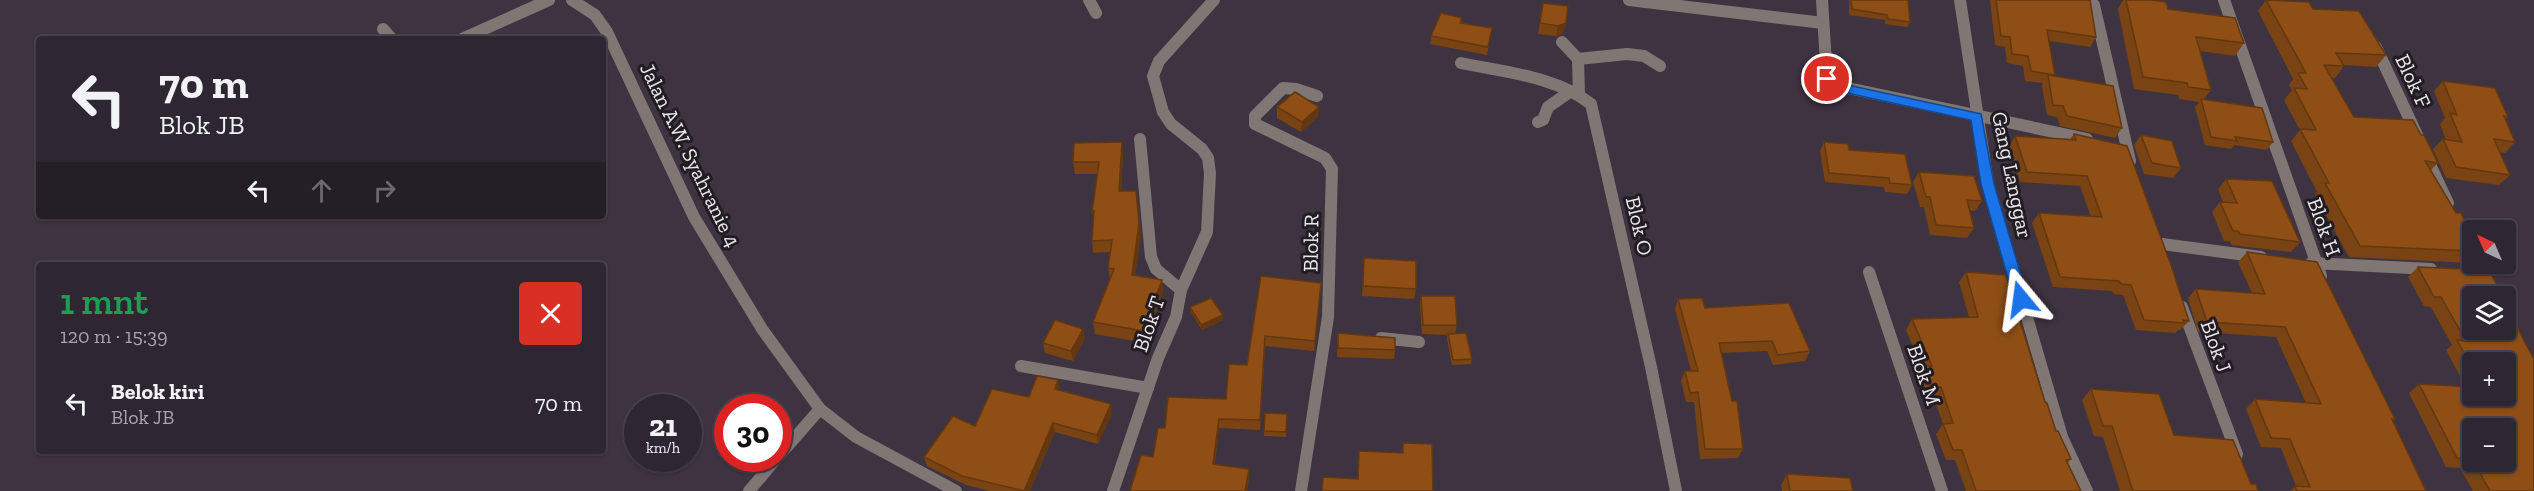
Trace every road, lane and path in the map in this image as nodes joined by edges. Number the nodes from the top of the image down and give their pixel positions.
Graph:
1 (549, 0) edge
2 (572, 0) edge
3 (1089, 0) edge
4 (1214, 0) edge
5 (1629, 0) edge
6 (1822, 0) edge
7 (1960, 0) edge
8 (2224, 0) edge
9 (2094, 5) dead end
10 (1096, 13) dead end
11 (1823, 23) junction
12 (383, 29) dead end
13 (2370, 34) edge
14 (389, 36) edge
15 (469, 36) edge
16 (1562, 42) dead end
17 (1578, 59) junction
18 (1461, 63) dead end
19 (1660, 66) dead end
20 (1575, 92) junction
21 (1317, 96) dead end
22 (1977, 117) junction
23 (1538, 122) dead end
24 (1140, 140) dead end
25 (2101, 142) edge
26 (2134, 170) edge
27 (2454, 215) edge
28 (2162, 244) edge
29 (2269, 258) edge
30 (2310, 263) junction
31 (2448, 270) edge
32 (1869, 272) dead end
33 (2326, 286) edge
34 (1181, 290) junction
35 (2180, 300) edge
36 (1373, 338) edge
37 (1419, 342) dead end
38 (1021, 366) dead end
39 (1148, 388) junction
40 (820, 409) junction
41 (792, 442) edge
42 (2243, 470) edge
43 (766, 472) edge
44 (749, 491) edge
45 (956, 491) edge
46 (1113, 491) edge
47 (1301, 491) edge
48 (1676, 491) edge
49 (1942, 491) edge
50 (2087, 491) edge

1 - 15 street
2 - 40 street, Jalan A.W. Syahranie 4
3 - 10 street
4 - 34 street
5 - 11 street
6 - 11 street
7 - 22 street, Gang Langgar
8 - 30 street, Blok H
9 - 26 street
11 - 22 street
12 - 14 street
13 - 27 street, Blok F
16 - 17 street
17 - 19 street
17 - 20 street
18 - 20 street
20 - 23 street
20 - 48 street, Blok O
21 - 47 street, Blok R
22 - 25 street
22 - 50 street, Gang Langgar
24 - 34 street, Blok T
28 - 29 street
30 - 31 street
30 - 33 street, Blok H
32 - 49 street, Blok M
34 - 39 street, Blok T
35 - 42 street, Blok J
36 - 37 street
38 - 39 street
39 - 46 street, Blok T
40 - 41 street
40 - 45 street, Jalan A.W. Syahranie 4
43 - 44 street

